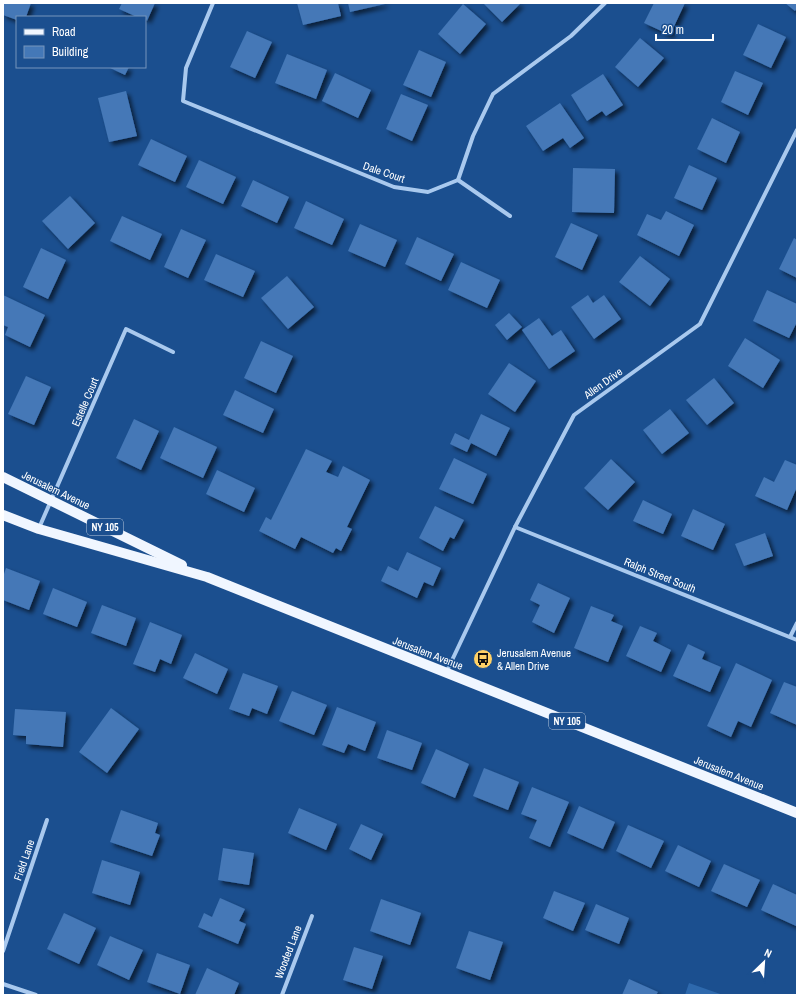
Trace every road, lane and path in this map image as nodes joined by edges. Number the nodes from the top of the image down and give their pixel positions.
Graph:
1 (213, 3) edge
2 (605, 3) edge
3 (797, 130) edge
4 (458, 180) junction
5 (510, 216) dead end
6 (173, 352) dead end
7 (3, 477) edge
8 (52, 501) junction
9 (3, 515) edge
10 (516, 527) junction
11 (39, 529) junction
12 (207, 577) junction
13 (797, 623) edge
14 (790, 637) junction
15 (797, 640) edge
16 (446, 673) junction
17 (797, 813) edge
18 (47, 820) dead end
19 (312, 916) dead end
20 (3, 951) edge
21 (3, 984) edge
22 (36, 995) edge
23 (282, 995) edge

1 - 4 street, Dale Court
2 - 4 street
3 - 10 street, Allen Drive
4 - 5 street
6 - 8 street, Estelle Court
7 - 8 main road, Jerusalem Avenue / NY 105
8 - 11 street, Estelle Court
8 - 12 main road, Jerusalem Avenue / NY 105
9 - 11 main road, Jerusalem Avenue / NY 105
10 - 14 street, Ralph Street South
10 - 16 street, Allen Drive
11 - 12 main road, Jerusalem Avenue / NY 105
12 - 16 main road, Jerusalem Avenue / NY 105
13 - 14 street
14 - 15 street, Ralph Street South
16 - 17 main road, Jerusalem Avenue / NY 105
18 - 20 street, Field Lane
19 - 23 street, Wooded Lane
21 - 22 street

